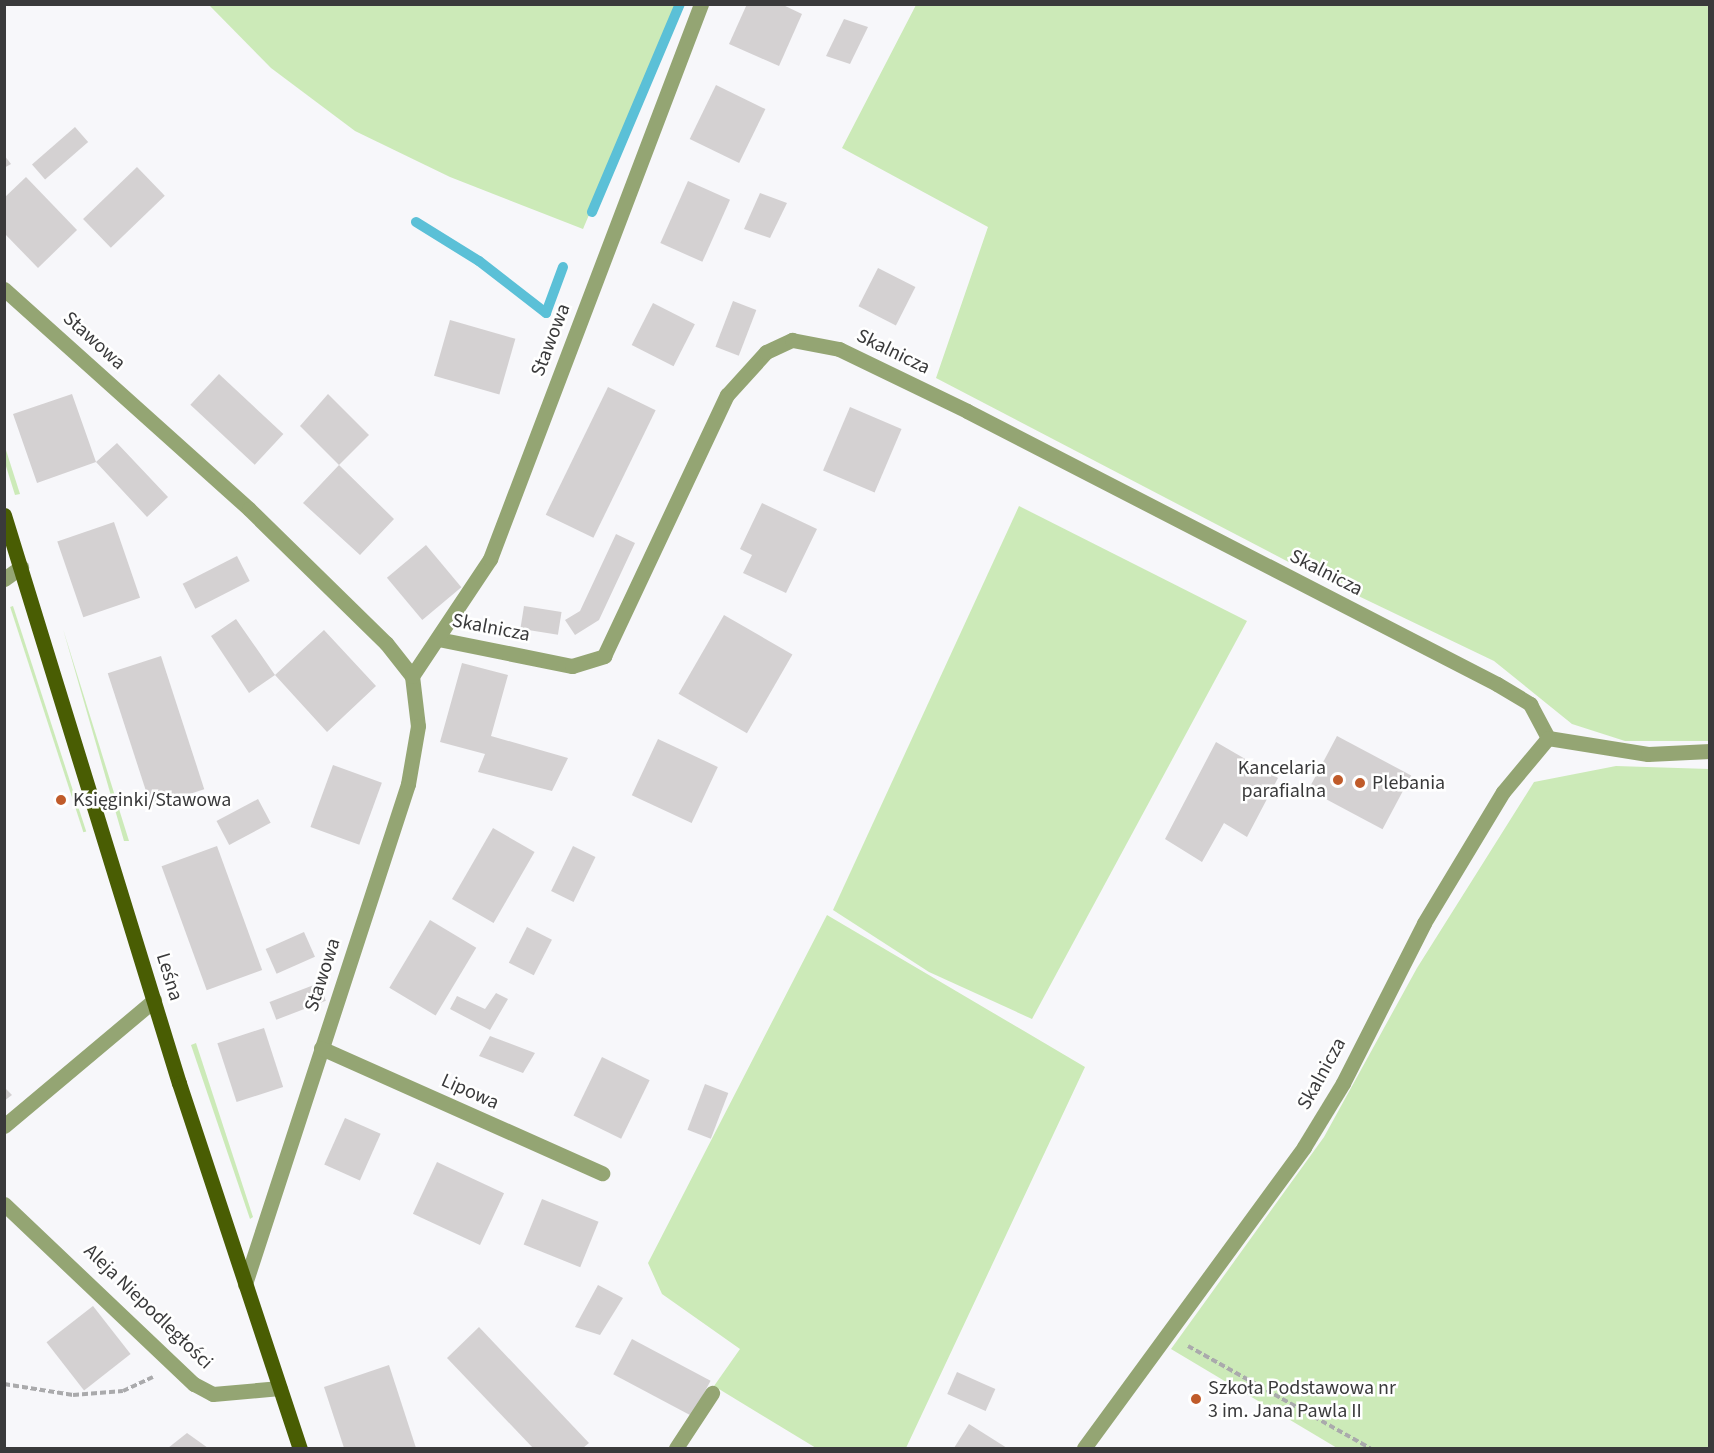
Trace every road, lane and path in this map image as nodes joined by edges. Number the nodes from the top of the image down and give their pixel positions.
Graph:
1 (701, 4) edge
2 (4, 288) edge
3 (4, 515) edge
4 (21, 567) junction
5 (4, 579) edge
6 (438, 639) junction
7 (412, 676) junction
8 (1548, 738) junction
9 (1710, 751) edge
10 (154, 1000) junction
11 (321, 1048) junction
12 (4, 1126) edge
13 (602, 1173) dead end
14 (4, 1204) edge
15 (245, 1284) junction
16 (1167, 1334) junction
17 (175, 1366) junction
18 (4, 1384) edge
19 (280, 1388) junction
20 (712, 1393) dead end
21 (300, 1449) edge
22 (676, 1449) edge
23 (1084, 1449) edge
24 (1370, 1449) edge

1 - 6 street, Stawowa
2 - 7 street, Stawowa
3 - 4 main road, Leśna
4 - 5 street
4 - 10 main road, Leśna
6 - 7 street, Stawowa
6 - 8 street, Skalnicza
7 - 11 street, Stawowa
8 - 9 street
8 - 16 street, Skalnicza
10 - 12 street
10 - 15 main road, Leśna
11 - 13 street, Lipowa
11 - 15 street, Stawowa
14 - 17 street, Aleja Niepodległości
15 - 19 main road, Leśna
16 - 23 street, Skalnicza
16 - 24 path
17 - 18 path
17 - 19 street, Aleja Niepodległości
19 - 21 main road, Leśna
20 - 22 street

